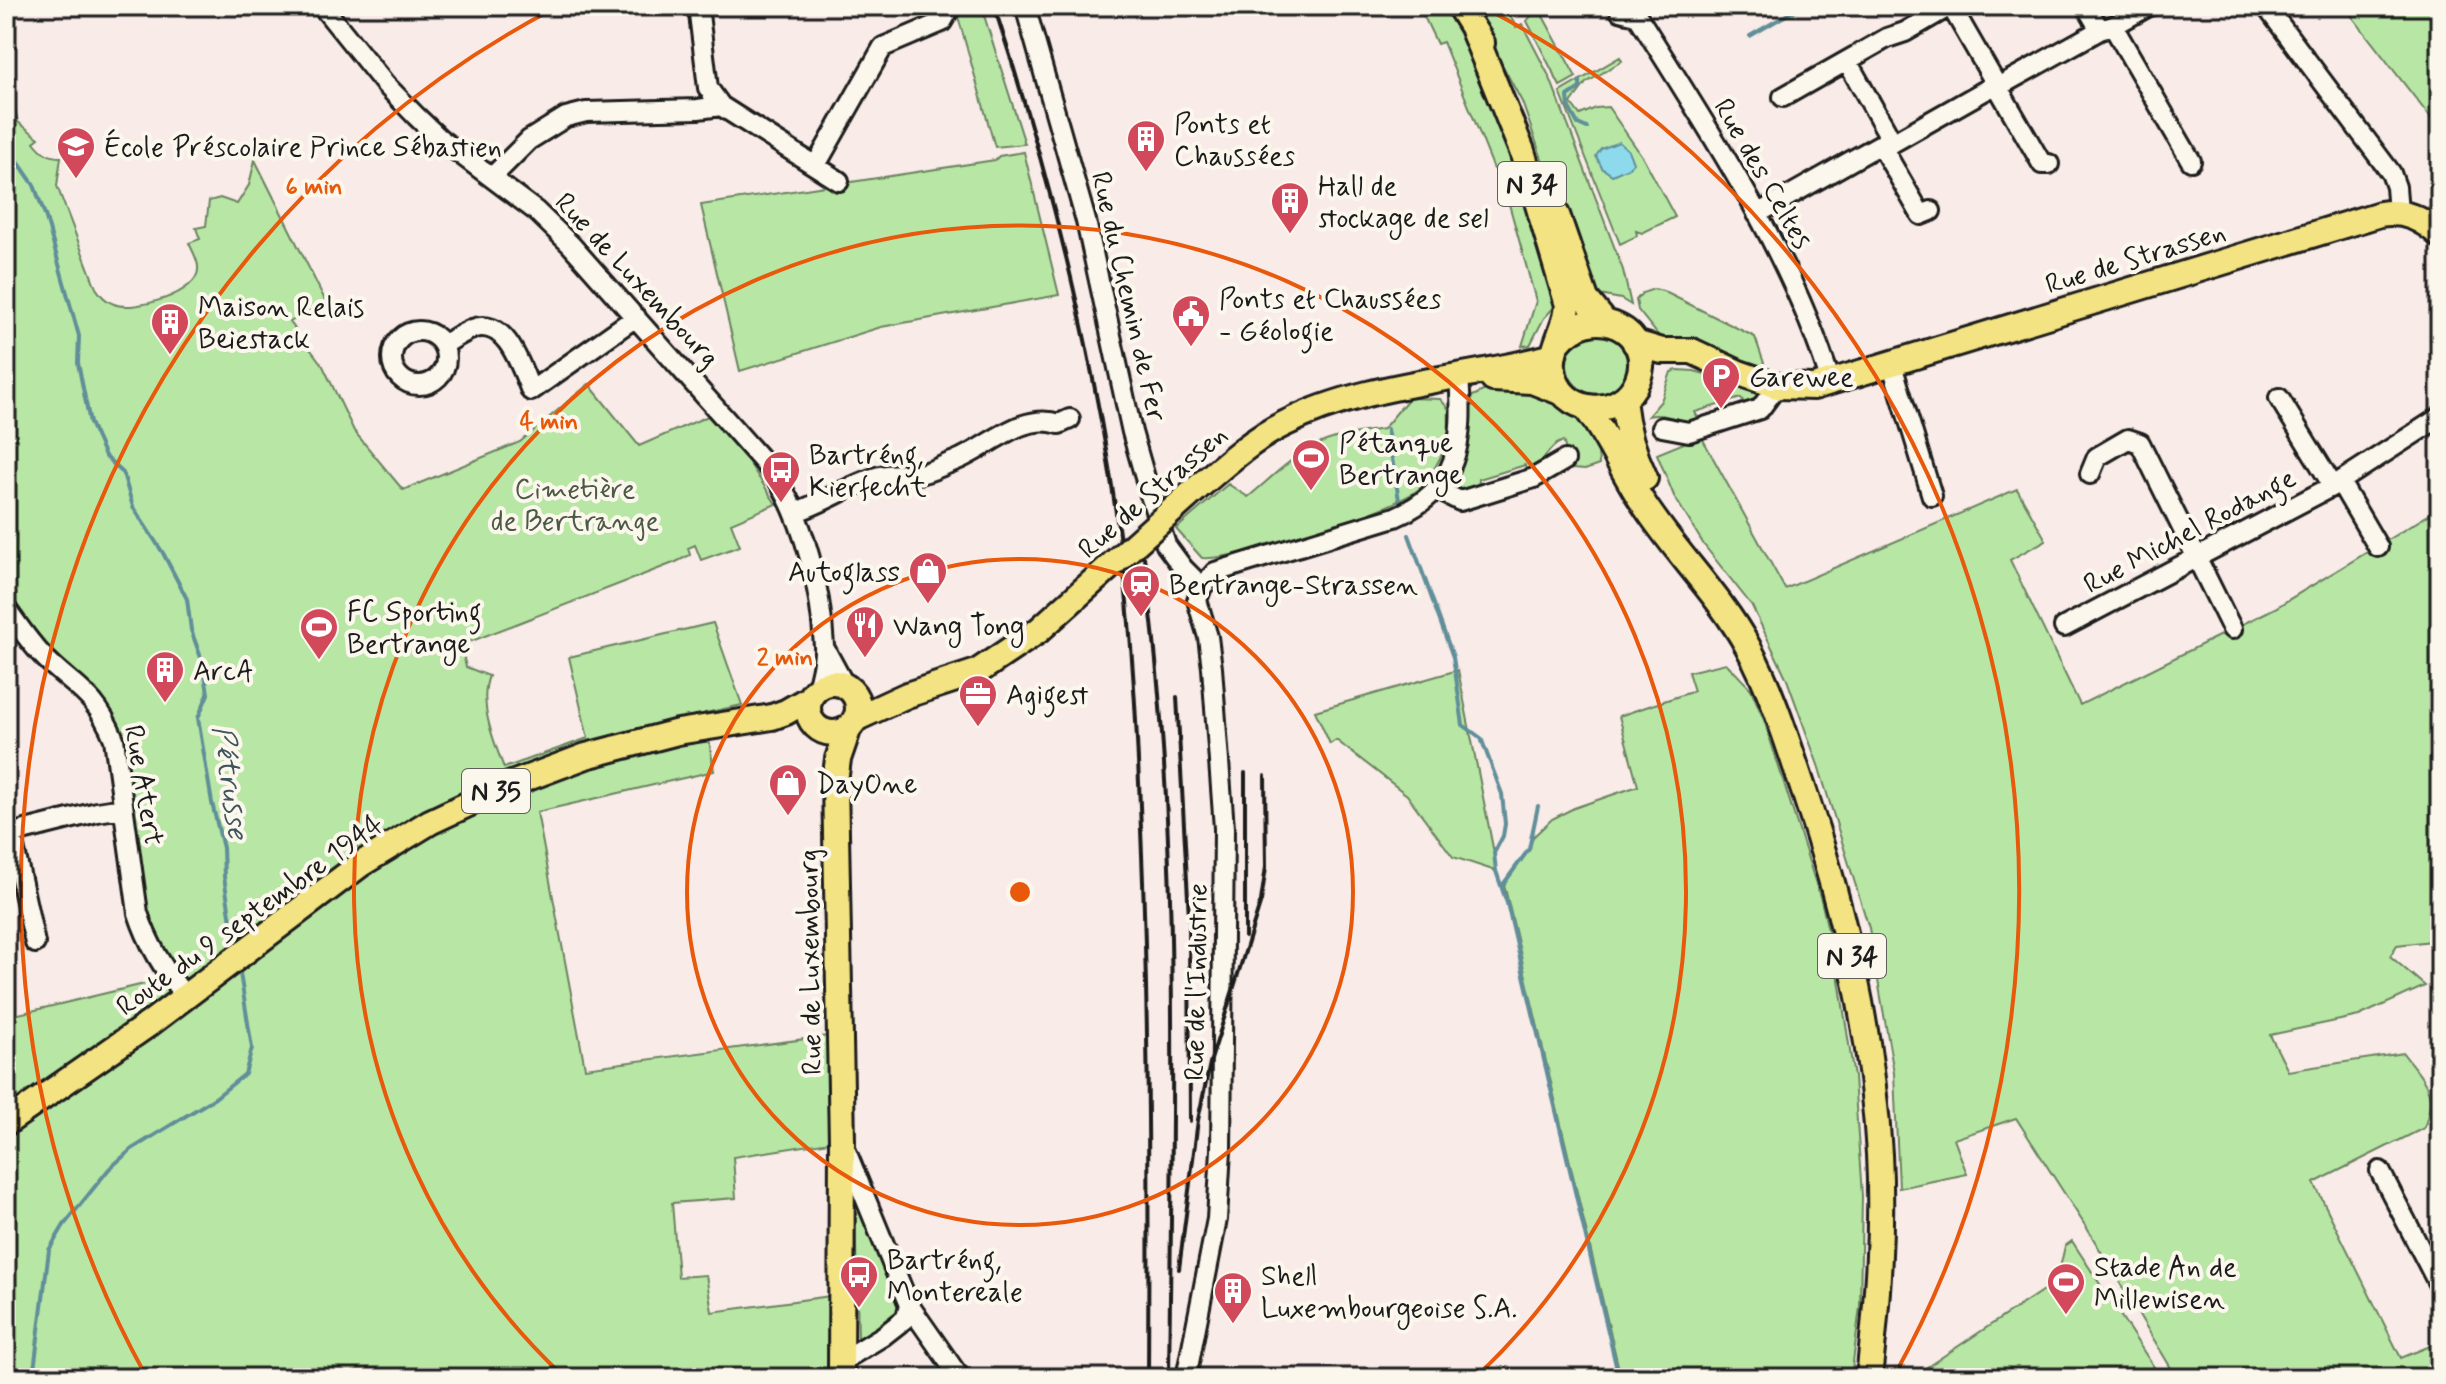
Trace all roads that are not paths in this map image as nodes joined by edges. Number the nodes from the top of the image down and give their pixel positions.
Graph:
1 (322, 6) edge
2 (698, 6) edge
3 (948, 6) edge
4 (1025, 6) edge
5 (1459, 6) edge
6 (1950, 6) edge
7 (2086, 6) edge
8 (2149, 6) edge
9 (2266, 6) edge
10 (1620, 11) dead end
11 (2107, 28) junction
12 (1473, 30) junction
13 (1847, 61) junction
14 (1997, 85) junction
15 (1783, 97) dead end
16 (721, 106) junction
17 (1887, 144) junction
18 (2191, 161) dead end
19 (2049, 164) dead end
20 (816, 165) junction
21 (492, 177) junction
22 (839, 181) dead end
23 (1931, 211) dead end
24 (2398, 212) junction
25 (1757, 214) junction
26 (2440, 235) edge
27 (636, 317) junction
28 (1604, 321) junction
29 (1635, 343) junction
30 (443, 345) dead end
31 (1556, 350) junction
32 (1892, 365) junction
33 (1739, 373) junction
34 (1459, 377) junction
35 (1638, 380) junction
36 (1831, 383) junction
37 (1777, 386) junction
38 (1563, 393) junction
39 (2279, 398) dead end
40 (1623, 400) junction
41 (1585, 407) junction
42 (2440, 417) edge
43 (1070, 419) dead end
44 (1662, 427) dead end
45 (1565, 460) dead end
46 (2090, 474) dead end
47 (2336, 484) junction
48 (1436, 489) junction
49 (1932, 496) dead end
50 (795, 512) junction
51 (2378, 547) dead end
52 (2198, 559) junction
53 (1692, 566) junction
54 (1202, 587) junction
55 (6, 609) edge
56 (2064, 627) dead end
57 (2232, 629) dead end
58 (824, 646) junction
59 (848, 689) junction
60 (907, 695) junction
61 (814, 709) junction
62 (852, 723) junction
63 (835, 782) junction
64 (123, 808) junction
65 (8, 834) edge
66 (35, 943) dead end
67 (186, 997) junction
68 (6, 1123) edge
69 (842, 1141) junction
70 (2380, 1171) dead end
71 (2438, 1276) edge
72 (909, 1305) junction
73 (842, 1369) edge
74 (960, 1378) edge
75 (1186, 1378) edge
76 (1869, 1378) edge

1 - 21 street, Rue de Luxembourg
2 - 16 street
3 - 20 street
4 - 54 street, Rue du Chemin de Fer
5 - 12 main road, N 34
6 - 13 street
6 - 14 street
7 - 11 street
8 - 11 street
9 - 24 street
10 - 25 street, Rue des Celtes
11 - 14 street
11 - 18 street
12 - 28 main road, N 34
12 - 31 main road, N 34
13 - 15 street
13 - 17 street
14 - 17 street
14 - 19 street
16 - 20 street
16 - 21 street
17 - 23 street
17 - 25 street
20 - 22 street
21 - 27 street, Rue de Luxembourg
24 - 26 main road
24 - 32 main road, Rue de Strassen
25 - 36 street, Rue des Celtes
27 - 30 street
27 - 50 street, Rue de Luxembourg
28 - 29 main road, N 34
28 - 31 main road
29 - 33 main road, Rue de Strassen
29 - 35 main road
31 - 34 main road, Rue de Strassen
31 - 38 main road, N 34
32 - 36 main road, Rue de Strassen
32 - 49 street
33 - 35 main road, Rue de Strassen
33 - 37 main road, Rue de Strassen
34 - 38 main road, Rue de Strassen
34 - 48 street
34 - 60 main road, Rue de Strassen, bridge
35 - 40 main road
36 - 37 main road, Rue de Strassen
37 - 44 street
38 - 41 main road, N 34
39 - 47 street
40 - 41 main road
40 - 53 main road, N 34
41 - 53 main road, N 34
42 - 47 street, Rue Michel Rodange
43 - 50 street
45 - 48 street
46 - 52 street
47 - 51 street, Rue Michel Rodange
47 - 52 street, Rue Michel Rodange
48 - 54 street
50 - 58 street, Rue de Luxembourg
52 - 56 street, Rue Michel Rodange
52 - 57 street
53 - 76 main road, N 34
54 - 75 street, Rue de l'Industrie
55 - 64 street, Rue Atert
58 - 59 street, Rue de Luxembourg
58 - 61 street, Rue de Luxembourg
59 - 60 main road, Rue de Strassen
59 - 61 main road
59 - 62 main road
60 - 62 main road, Rue de Strassen
61 - 62 main road
61 - 63 main road, Rue de Luxembourg
61 - 67 main road, Route du 9 septembre 1944 / N 35
62 - 63 main road, Rue de Luxembourg
63 - 69 main road, Rue de Luxembourg
64 - 65 street
64 - 67 street, Rue Atert
65 - 66 street
67 - 68 main road, Route du 9 septembre 1944 / N 35
69 - 72 street, Rue de Luxembourg
69 - 73 main road, Rue de Luxembourg
70 - 71 street
72 - 73 street, Rue de Luxembourg
72 - 74 street, Rue de Luxembourg

